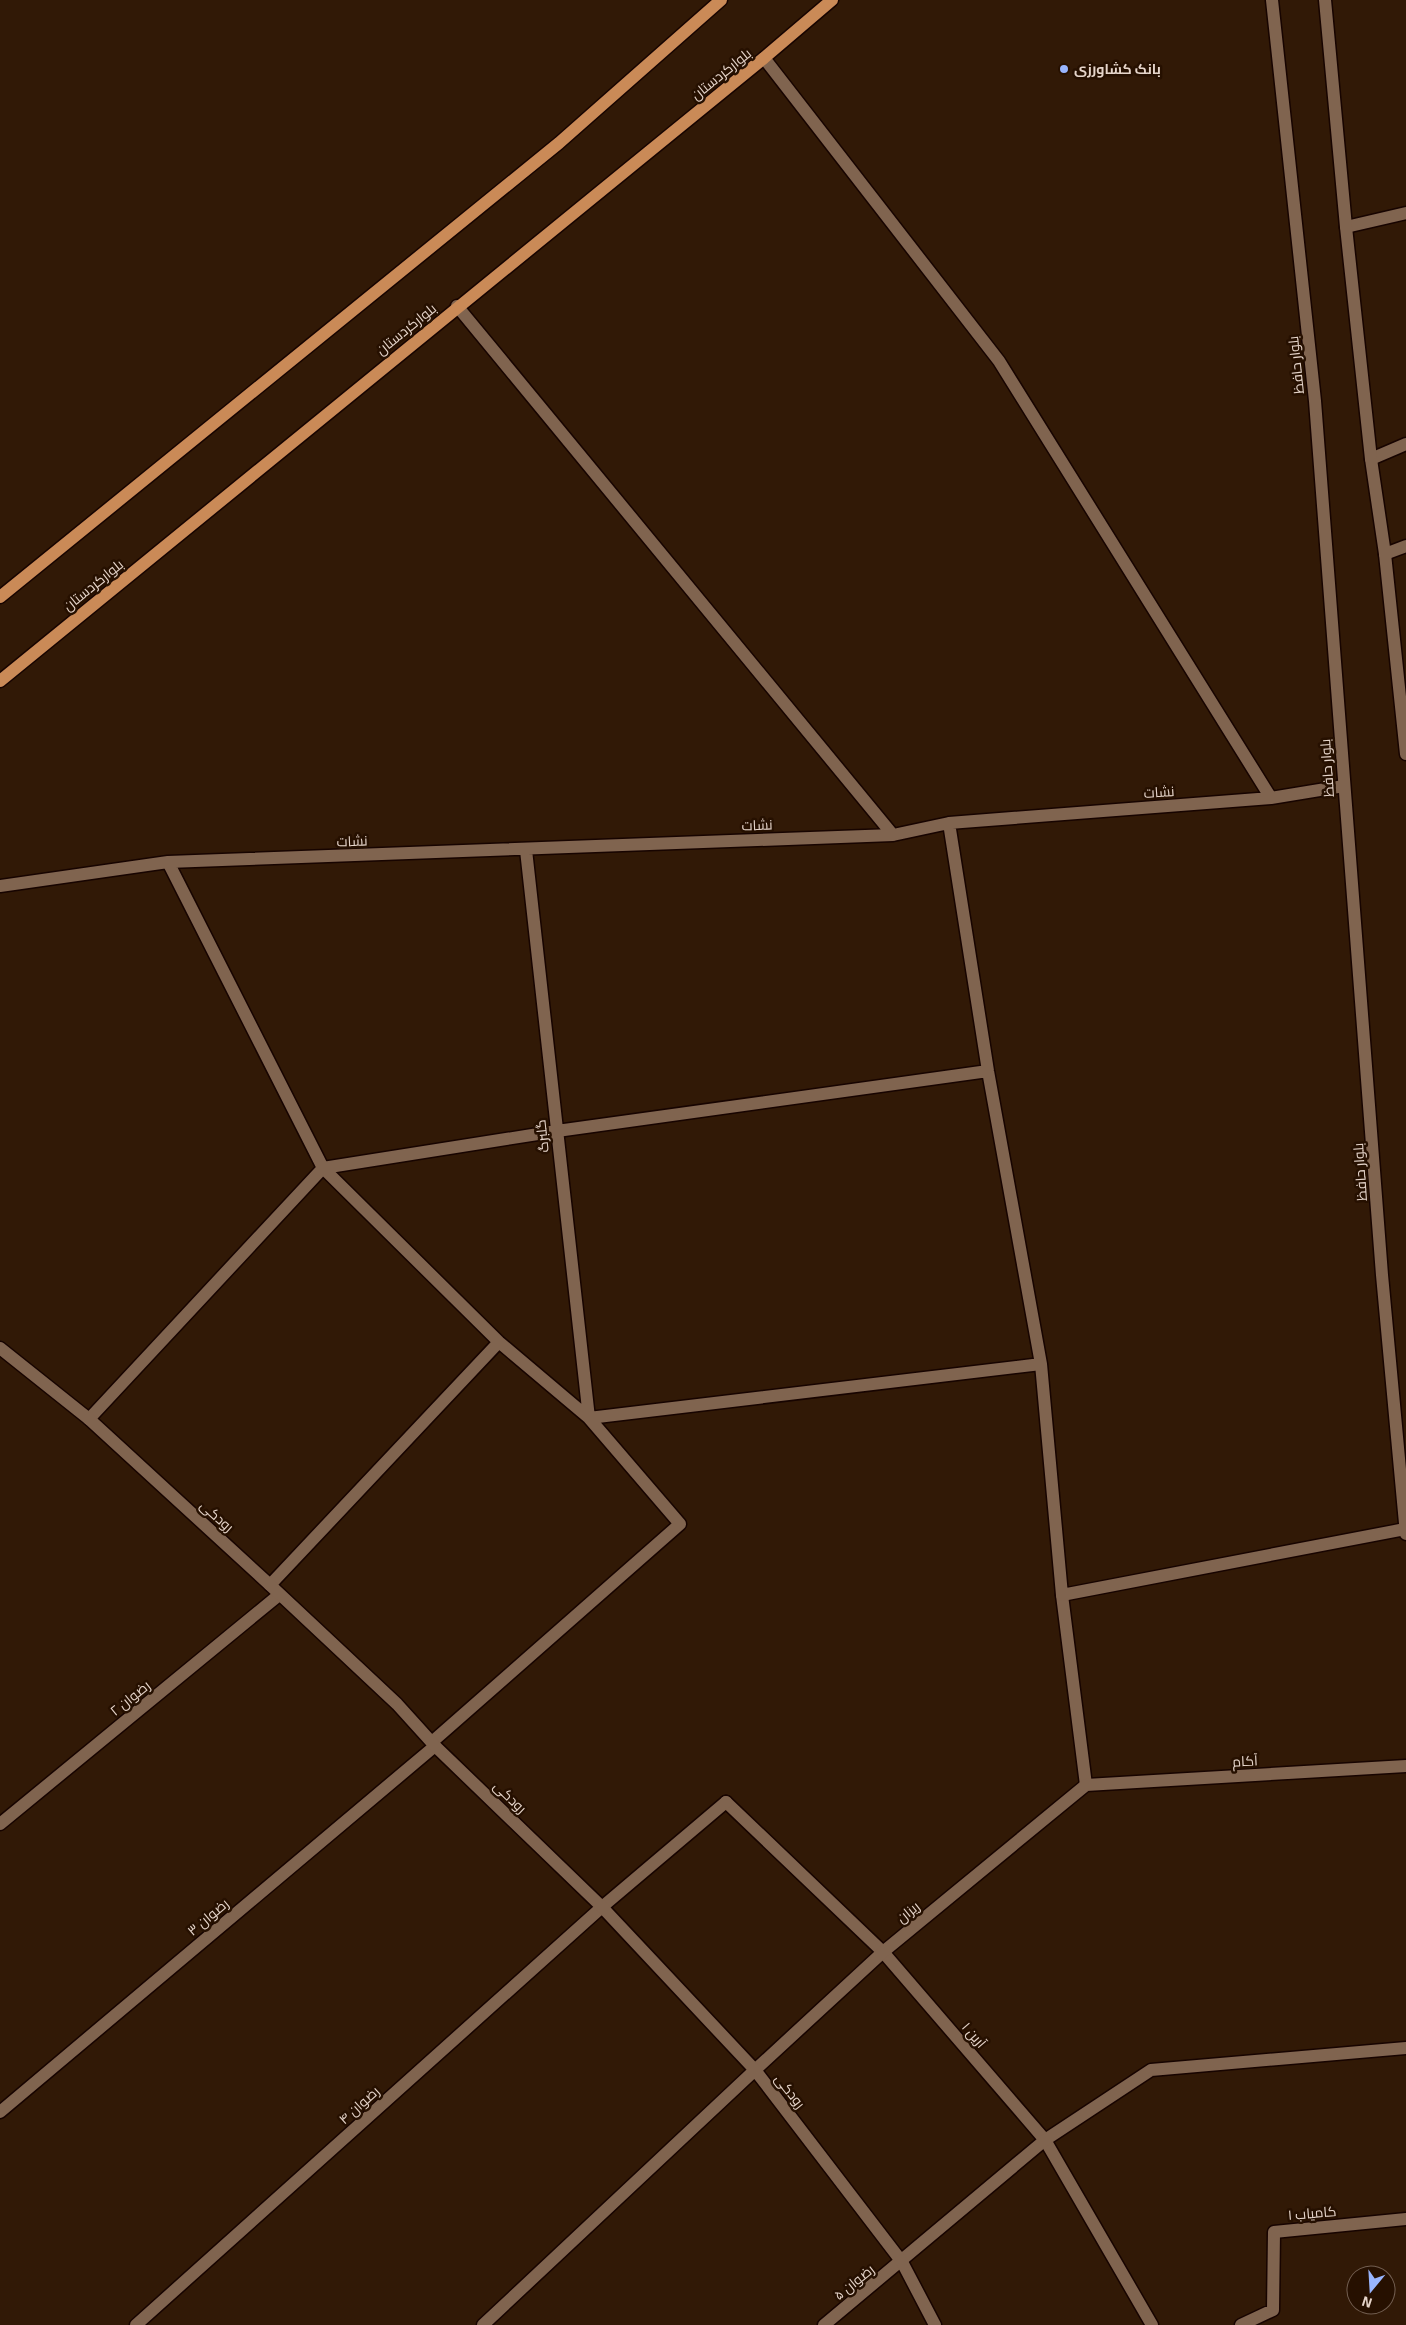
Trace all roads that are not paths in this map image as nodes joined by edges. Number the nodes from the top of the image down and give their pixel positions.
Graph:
1 (721, 0) edge
2 (832, 0) edge
3 (1272, 0) edge
4 (1325, 0) edge
5 (764, 58) junction
6 (1406, 213) edge
7 (1346, 227) junction
8 (457, 306) junction
9 (1406, 444) edge
10 (1371, 460) junction
11 (1406, 546) edge
12 (1385, 554) junction
13 (0, 597) edge
14 (0, 681) edge
15 (1406, 754) edge
16 (1344, 786) junction
17 (1271, 798) junction
18 (949, 823) junction
19 (893, 835) junction
20 (526, 850) junction
21 (168, 862) junction
22 (0, 886) edge
23 (988, 1071) junction
24 (557, 1130) junction
25 (323, 1168) junction
26 (499, 1342) junction
27 (0, 1348) edge
28 (1041, 1364) junction
29 (589, 1418) junction
30 (89, 1419) junction
31 (1405, 1529) edge
32 (1406, 1534) edge
33 (270, 1585) junction
34 (279, 1595) junction
35 (1062, 1596) junction
36 (433, 1744) junction
37 (1406, 1766) edge
38 (1086, 1785) junction
39 (726, 1802) joint
40 (0, 1824) edge
41 (602, 1907) junction
42 (883, 1952) junction
43 (1406, 2048) edge
44 (755, 2070) junction
45 (0, 2112) edge
46 (1046, 2140) junction
47 (1406, 2220) edge
48 (902, 2262) junction
49 (136, 2325) edge
50 (483, 2325) edge
51 (824, 2325) edge
52 (935, 2325) edge
53 (1152, 2325) edge
54 (1242, 2325) edge

1 - 13 main road
2 - 5 main road, بلوارکردستان
3 - 16 street, بلوار حافظ
4 - 7 street
5 - 8 main road, بلوارکردستان
5 - 17 street
6 - 7 street
7 - 10 street
8 - 14 main road, بلوارکردستان
8 - 19 street
9 - 10 street
10 - 12 street
11 - 12 street
12 - 15 street
16 - 17 street, نشات
16 - 31 street, بلوار حافظ
17 - 18 street, نشات
18 - 19 street, نشات
18 - 23 street
19 - 20 street, نشات
20 - 21 street, نشات
20 - 24 street, گلبرگ
21 - 22 street, نشات
21 - 25 street
23 - 24 street
23 - 28 street
24 - 25 street
24 - 29 street, گلبرگ
25 - 26 street
25 - 30 street
26 - 29 street
26 - 33 street
27 - 30 street, رودکی
28 - 29 street
28 - 35 street
29 - 36 street, رضوان ۳
30 - 33 street, رودکی
31 - 32 street, بلوار حافظ
31 - 35 street
33 - 34 street, رودکی
34 - 36 street, رودکی
34 - 40 street, رضوان ۲
35 - 38 street
36 - 41 street, رودکی
36 - 45 street, رضوان ۳
37 - 38 street, آکام
38 - 42 street, ریزان
39 - 41 street, رضوان ۴
39 - 42 street, آرین ۱
41 - 44 street, رودکی
41 - 49 street, رضوان ۴
42 - 44 street, ریزان
42 - 46 street, آرین ۱
43 - 46 street, رضوان ۵
44 - 48 street, رودکی
44 - 50 street, ریزان
46 - 48 street, رضوان ۵
46 - 53 street, آرین ۱
47 - 54 street, کامیاب ۱
48 - 51 street, رضوان ۵
48 - 52 street, رودکی

